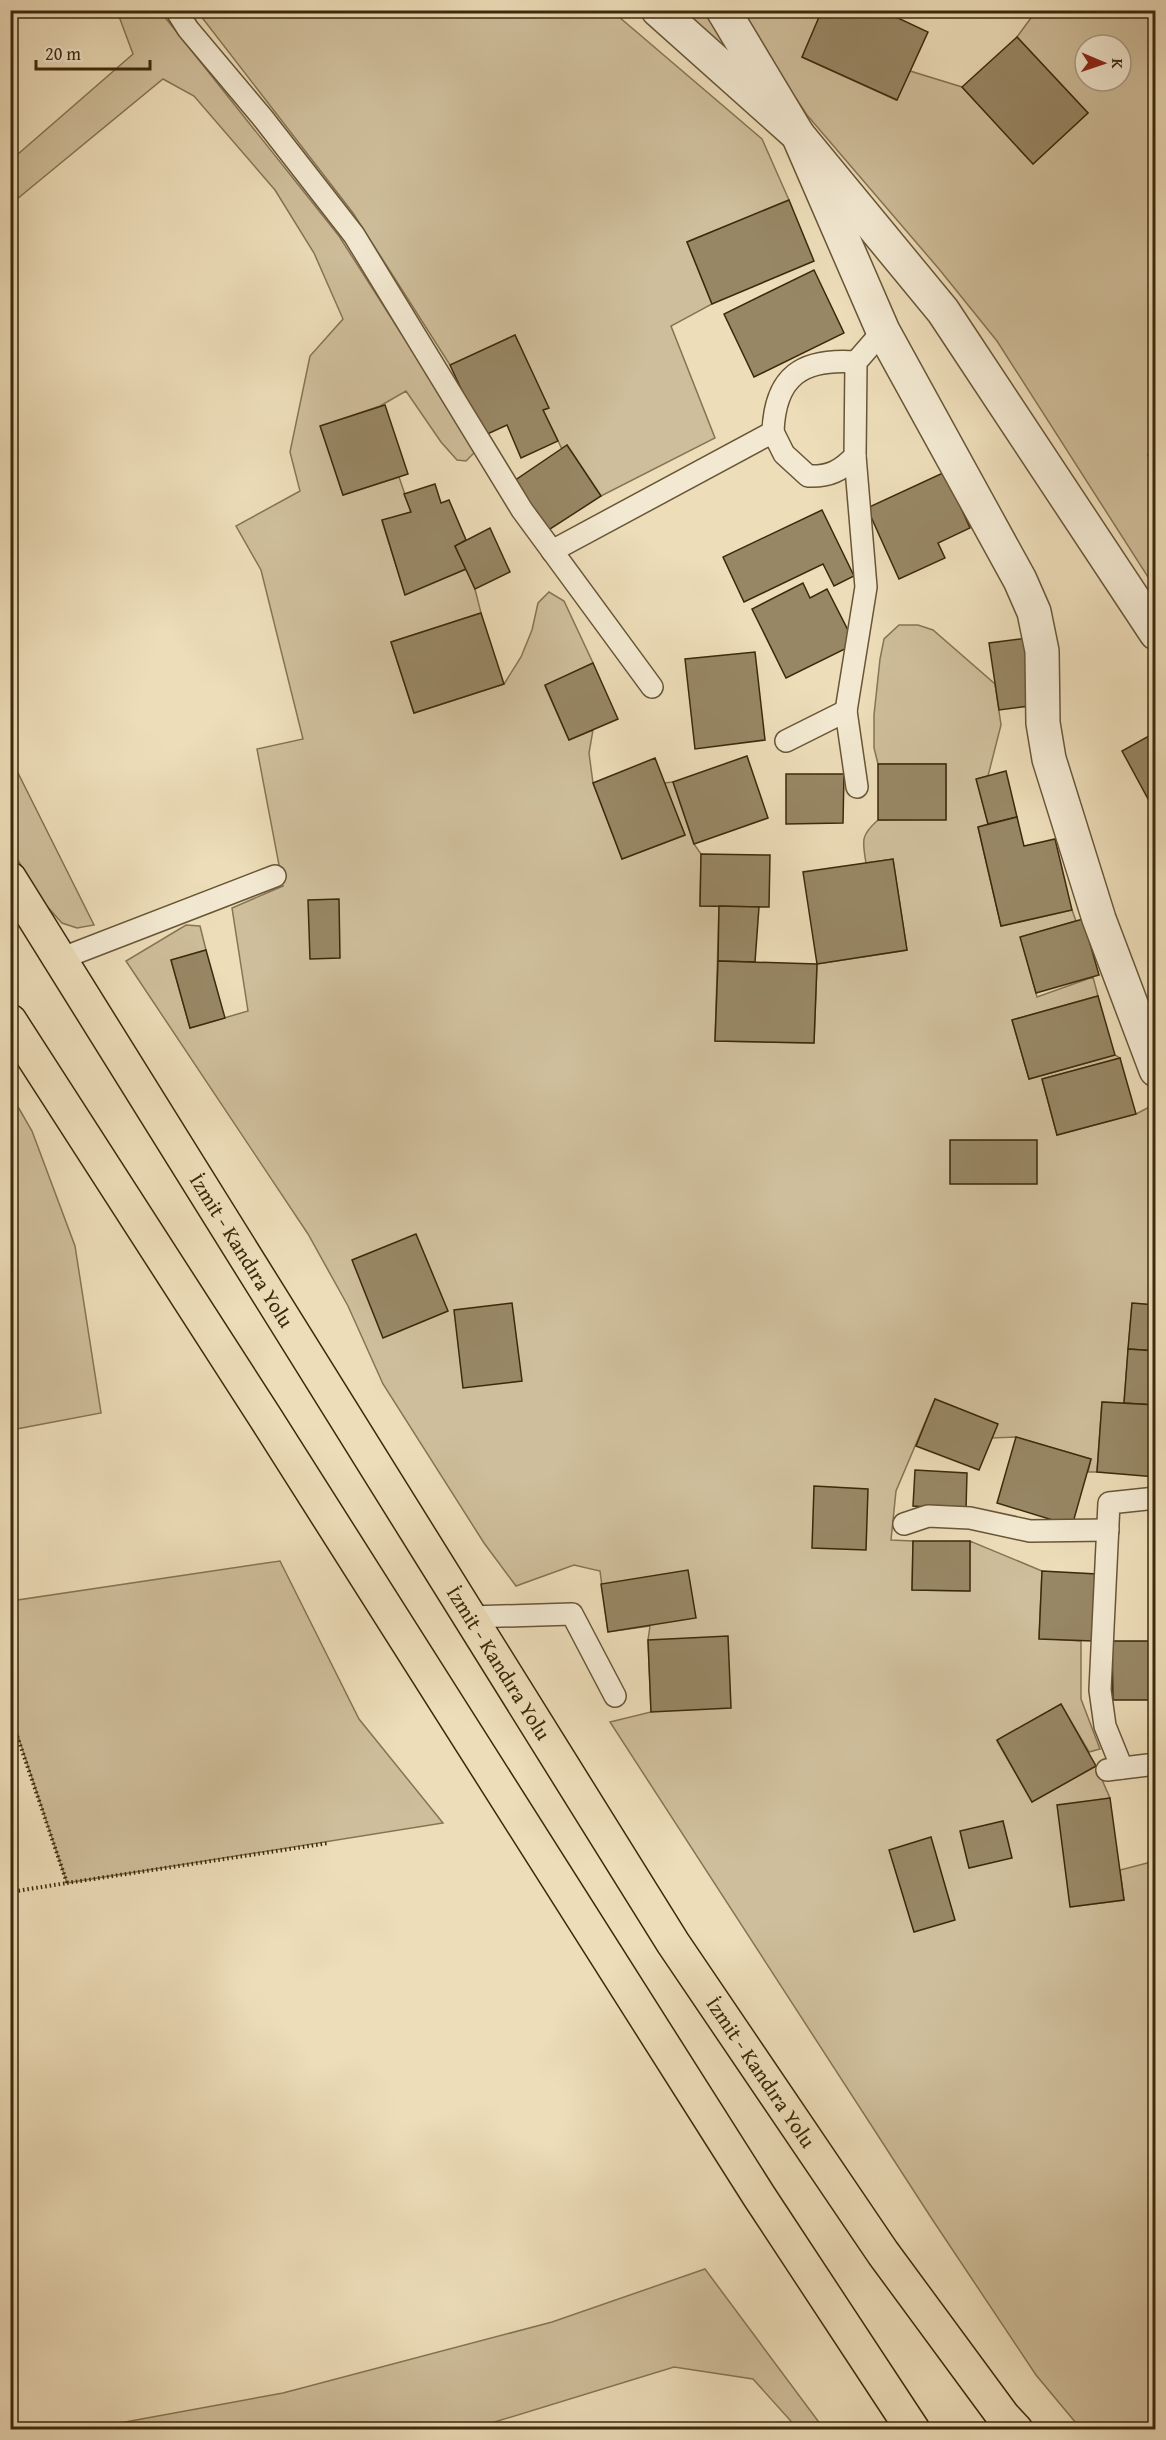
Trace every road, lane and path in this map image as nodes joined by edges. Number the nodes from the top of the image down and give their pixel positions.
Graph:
1 (176, 10) edge
2 (658, 10) edge
3 (723, 10) edge
4 (798, 135) junction
5 (883, 331) junction
6 (856, 362) junction
7 (772, 432) junction
8 (855, 456) junction
9 (552, 551) junction
10 (1155, 633) edge
11 (652, 687) dead end
12 (846, 711) junction
13 (786, 741) dead end
14 (857, 786) dead end
15 (275, 876) dead end
16 (10, 879) edge
17 (60, 958) junction
18 (10, 1021) edge
19 (1155, 1070) edge
20 (1155, 1498) edge
21 (904, 1524) dead end
22 (1108, 1530) junction
23 (470, 1617) junction
24 (615, 1696) dead end
25 (10, 1716) edge
26 (1155, 1764) edge
27 (329, 1843) dead end
28 (67, 1883) junction
29 (10, 1892) edge
30 (913, 2430) edge
31 (1016, 2430) edge

1 - 9 lane
2 - 4 street
3 - 4 street
4 - 5 street
4 - 10 street
5 - 6 lane
5 - 19 street
6 - 7 lane
6 - 8 lane
7 - 8 lane
7 - 9 lane
8 - 12 lane
9 - 11 lane
12 - 13 lane
12 - 14 lane
15 - 17 lane
16 - 17 highway, İzmit - Kandıra Yolu
17 - 23 highway, İzmit - Kandıra Yolu
18 - 30 highway
20 - 22 lane
21 - 22 lane
22 - 26 lane
23 - 24 lane
23 - 31 highway, İzmit - Kandıra Yolu
25 - 28 path
27 - 28 path
28 - 29 path

